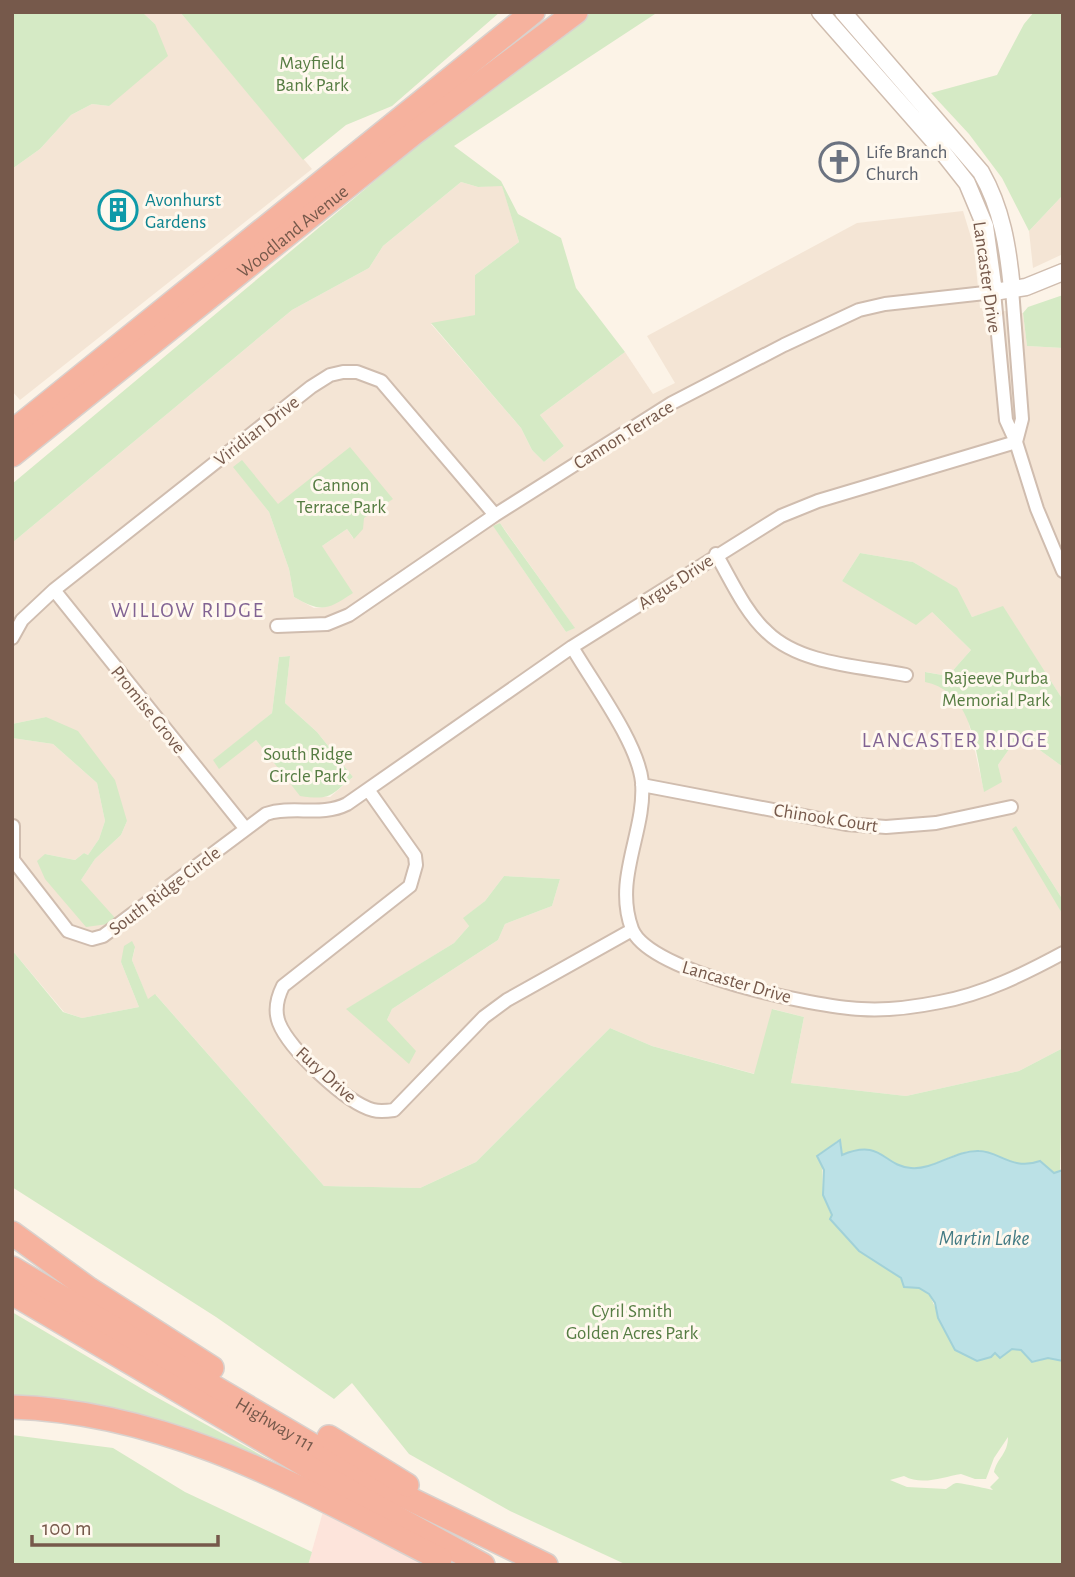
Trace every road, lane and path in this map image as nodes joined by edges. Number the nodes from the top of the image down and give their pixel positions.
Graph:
1 (533, 12) edge
2 (576, 12) edge
3 (820, 12) edge
4 (843, 12) edge
5 (1063, 272) edge
6 (1012, 289) junction
7 (994, 292) junction
8 (169, 331) junction
9 (1018, 386) junction
10 (1001, 388) junction
11 (12, 432) edge
12 (1016, 442) junction
13 (12, 455) edge
14 (12, 469) edge
15 (495, 515) junction
16 (716, 554) junction
17 (1063, 570) edge
18 (54, 590) junction
19 (277, 626) dead end
20 (12, 638) edge
21 (572, 647) junction
22 (906, 675) dead end
23 (642, 785) junction
24 (369, 791) junction
25 (1011, 807) dead end
26 (13, 826) edge
27 (245, 828) junction
28 (632, 930) junction
29 (1063, 953) edge
30 (12, 1233) edge
31 (12, 1268) edge
32 (12, 1293) edge
33 (12, 1407) edge
34 (452, 1518) junction
35 (451, 1565) edge
36 (483, 1565) edge
37 (546, 1565) edge

1 - 11 highway, Woodland Avenue
2 - 8 highway, Woodland Avenue
3 - 7 street, Lancaster Drive
4 - 6 street, Lancaster Drive
5 - 6 street
6 - 7 street
6 - 9 street, Lancaster Drive
7 - 10 street, Lancaster Drive
7 - 15 street, Cannon Terrace
8 - 13 highway, Woodland Avenue
8 - 14 highway
9 - 10 street
9 - 12 street, Lancaster Drive
10 - 12 street, Lancaster Drive
12 - 16 street, Argus Drive
12 - 17 street, Lancaster Drive
15 - 18 street, Viridian Drive
15 - 19 street, Cannon Terrace
16 - 21 street, Argus Drive
16 - 22 street
18 - 20 street, Viridian Drive
18 - 27 street, Promise Grove
21 - 23 street
21 - 24 street, Argus Drive
23 - 25 street, Chinook Court
23 - 28 street
24 - 27 street, South Ridge Circle
24 - 28 street, Fury Drive
26 - 27 street, South Ridge Circle
28 - 29 street, Lancaster Drive
30 - 34 highway
31 - 34 highway, Highway 111
32 - 36 highway, Highway 111
33 - 35 highway
34 - 37 highway, Highway 111

